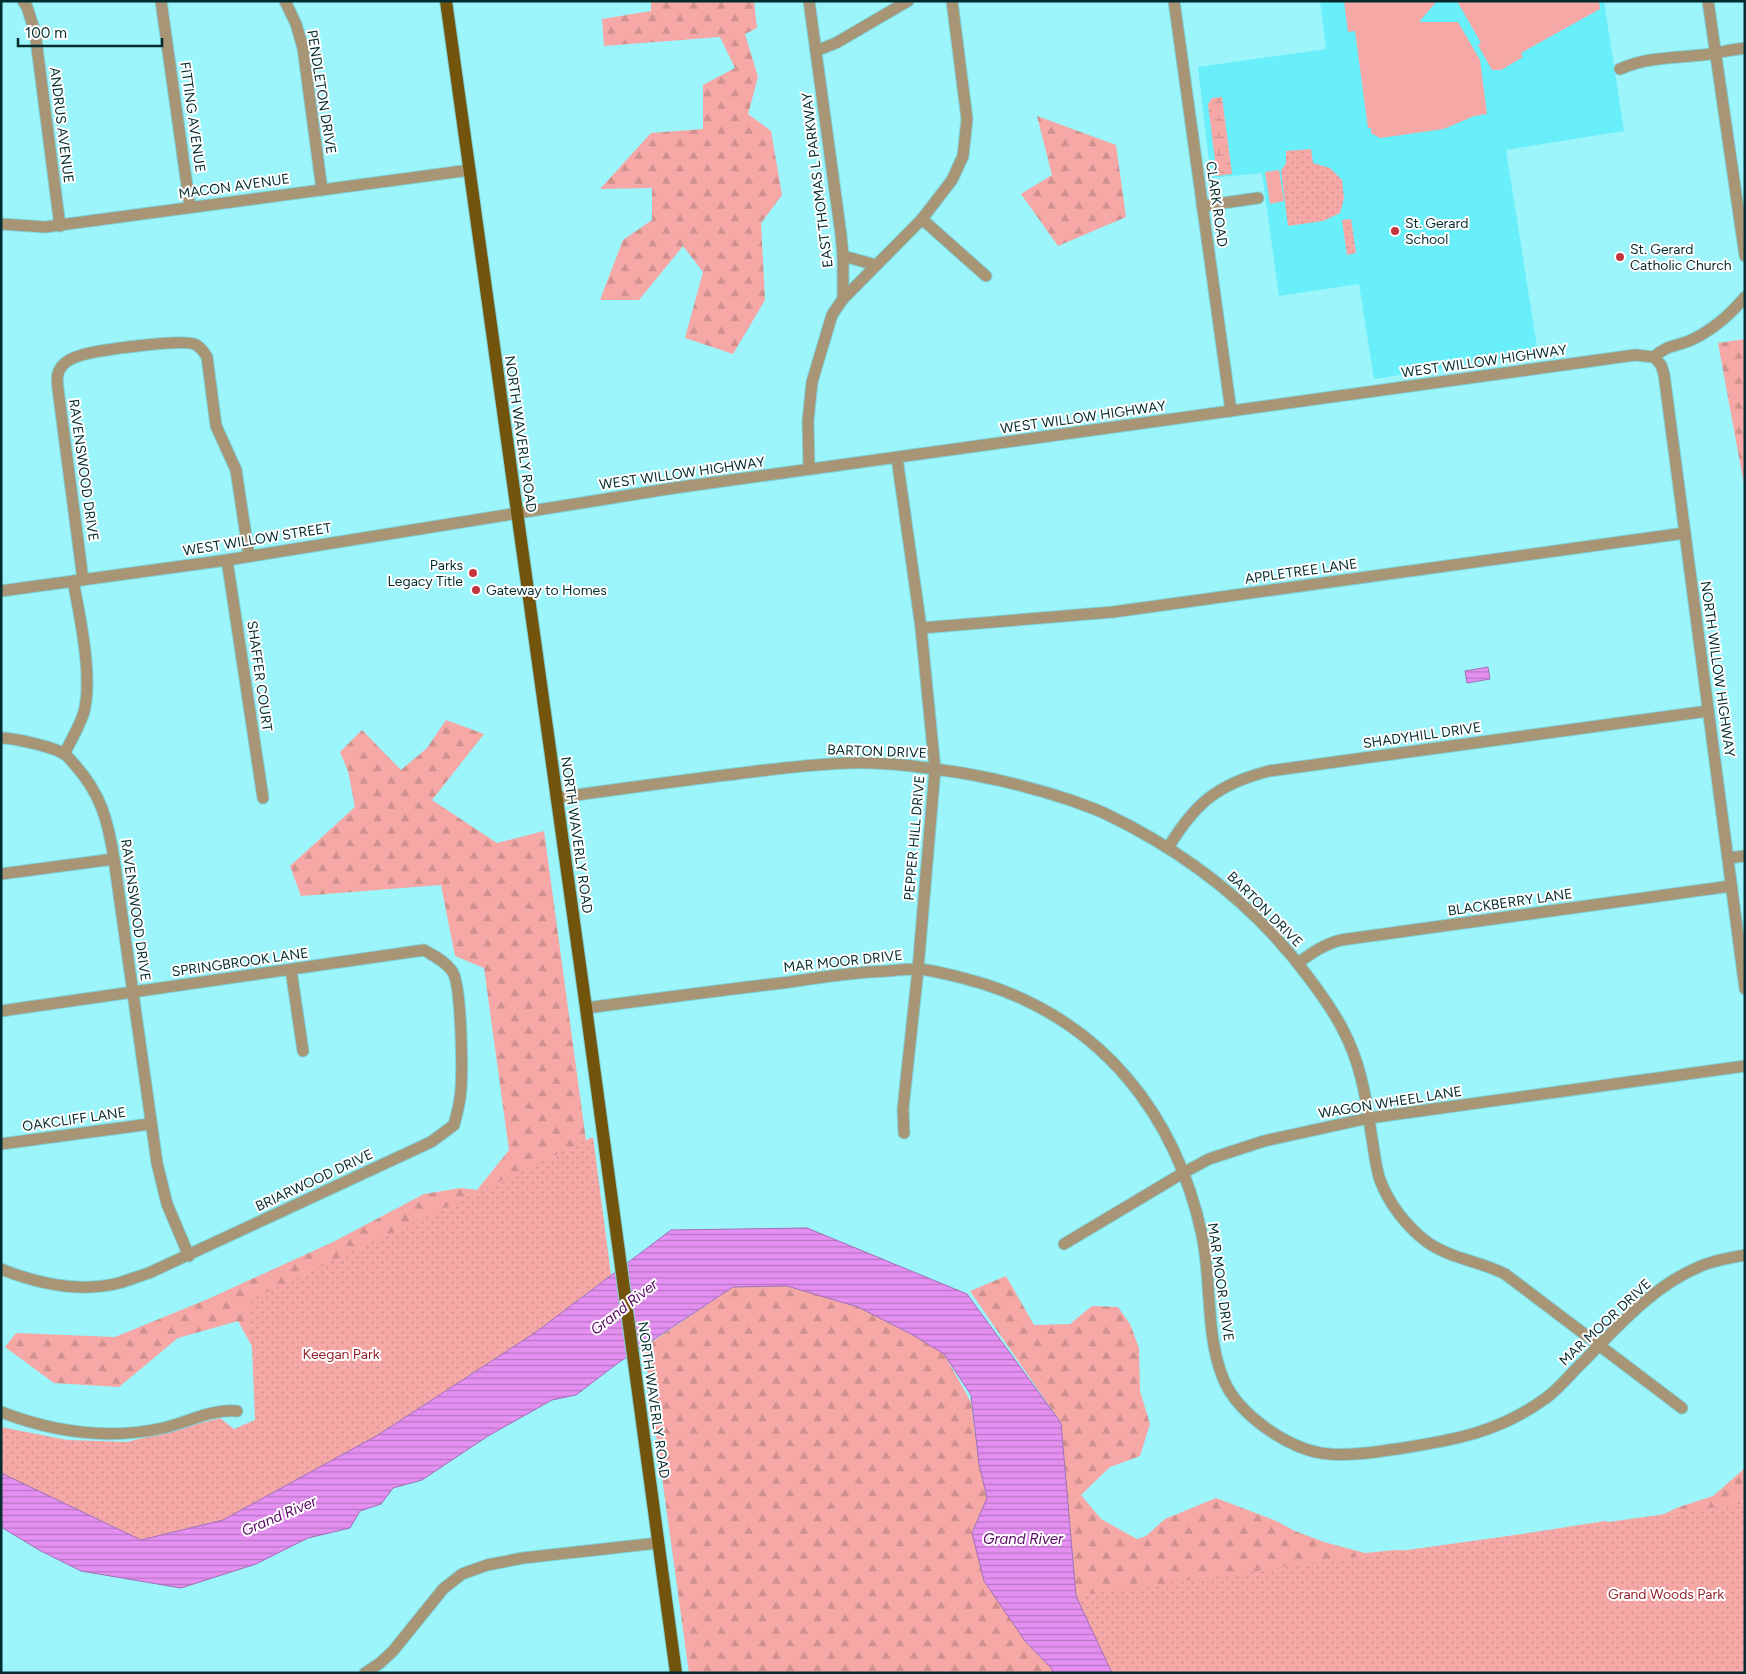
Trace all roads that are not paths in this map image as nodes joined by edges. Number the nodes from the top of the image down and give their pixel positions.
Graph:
1 (23, 1) edge
2 (161, 1) edge
3 (285, 1) edge
4 (446, 1) edge
5 (809, 1) edge
6 (908, 1) edge
7 (952, 1) edge
8 (1174, 1) edge
9 (1708, 1) edge
10 (1745, 48) edge
11 (816, 51) junction
12 (1715, 52) junction
13 (1620, 68) dead end
14 (470, 170) junction
15 (322, 190) junction
16 (1258, 198) dead end
17 (1202, 206) junction
18 (190, 207) junction
19 (922, 220) junction
20 (1, 224) edge
21 (60, 226) junction
22 (843, 256) junction
23 (1745, 256) edge
24 (876, 265) junction
25 (986, 276) dead end
26 (1745, 297) edge
27 (843, 299) junction
28 (1654, 357) junction
29 (1231, 410) junction
30 (897, 458) junction
31 (809, 469) junction
32 (517, 514) junction
33 (1685, 533) junction
34 (249, 556) junction
35 (227, 560) junction
36 (78, 580) junction
37 (1, 591) edge
38 (921, 628) junction
39 (1708, 711) junction
40 (1, 738) edge
41 (64, 754) junction
42 (935, 769) junction
43 (263, 798) dead end
44 (556, 798) junction
45 (1168, 848) junction
46 (1745, 856) edge
47 (1728, 858) junction
48 (114, 859) junction
49 (1, 874) edge
50 (1731, 886) junction
51 (424, 950) joint
52 (1298, 963) junction
53 (918, 969) junction
54 (291, 970) junction
55 (1745, 988) edge
56 (133, 993) junction
57 (586, 1008) junction
58 (1, 1011) edge
59 (303, 1051) dead end
60 (1745, 1066) edge
61 (1369, 1118) junction
62 (150, 1124) junction
63 (904, 1133) dead end
64 (1, 1144) edge
65 (1183, 1173) junction
66 (1064, 1244) dead end
67 (1745, 1255) edge
68 (189, 1256) junction
69 (1, 1269) edge
70 (1599, 1345) junction
71 (1682, 1408) dead end
72 (238, 1411) dead end
73 (1, 1412) edge
74 (658, 1543) junction
75 (364, 1673) edge
76 (676, 1673) edge

1 - 21 street, ANDRUS AVENUE
2 - 18 street, FITTING AVENUE
3 - 15 street, PENDLETON DRIVE
4 - 14 main road, NORTH WAVERLY ROAD
5 - 11 street, EAST THOMAS L PARKWAY
6 - 11 street
7 - 19 street
8 - 17 street, CLARK ROAD
9 - 12 street
10 - 12 street
11 - 22 street, EAST THOMAS L PARKWAY
12 - 13 street
12 - 23 street
14 - 15 street, MACON AVENUE
14 - 32 main road, NORTH WAVERLY ROAD
15 - 18 street, MACON AVENUE
16 - 17 street
17 - 29 street, CLARK ROAD
18 - 21 street, MACON AVENUE
19 - 24 street
19 - 25 street
20 - 21 street, MACON AVENUE
22 - 24 street
22 - 27 street, EAST THOMAS L PARKWAY
24 - 27 street
26 - 28 street
27 - 31 street
28 - 29 street, WEST WILLOW HIGHWAY
28 - 33 street, NORTH WILLOW HIGHWAY
29 - 30 street, WEST WILLOW HIGHWAY
30 - 31 street, WEST WILLOW HIGHWAY
30 - 38 street, PEPPER HILL DRIVE
31 - 32 street, WEST WILLOW HIGHWAY
32 - 34 street, WEST WILLOW STREET
32 - 44 main road, NORTH WAVERLY ROAD
33 - 38 street, APPLETREE LANE
33 - 39 street, NORTH WILLOW HIGHWAY
34 - 35 street, WEST WILLOW STREET
34 - 36 street, RAVENSWOOD DRIVE
35 - 36 street, WEST WILLOW STREET
35 - 43 street, SHAFFER COURT
36 - 37 street, WEST WILLOW STREET
36 - 41 street, RAVENSWOOD DRIVE
38 - 42 street, PEPPER HILL DRIVE
39 - 45 street, SHADYHILL DRIVE
39 - 47 street, NORTH WILLOW HIGHWAY
40 - 41 street
41 - 48 street, RAVENSWOOD DRIVE
42 - 44 street, BARTON DRIVE
42 - 45 street, BARTON DRIVE
42 - 53 street, PEPPER HILL DRIVE
44 - 57 main road, NORTH WAVERLY ROAD
45 - 52 street, BARTON DRIVE
46 - 47 street
47 - 50 street, NORTH WILLOW HIGHWAY
48 - 49 street
48 - 56 street, RAVENSWOOD DRIVE
50 - 52 street, BLACKBERRY LANE
50 - 55 street, NORTH WILLOW HIGHWAY
51 - 54 street, SPRINGBROOK LANE
51 - 68 street, BRIARWOOD DRIVE
52 - 61 street, BARTON DRIVE
53 - 57 street, MAR MOOR DRIVE
53 - 63 street, PEPPER HILL DRIVE
53 - 65 street, MAR MOOR DRIVE
54 - 56 street, SPRINGBROOK LANE
54 - 59 street
56 - 58 street, SPRINGBROOK LANE
56 - 62 street, RAVENSWOOD DRIVE
57 - 74 main road, NORTH WAVERLY ROAD
60 - 61 street, WAGON WHEEL LANE
61 - 65 street, WAGON WHEEL LANE
61 - 70 street, BARTON DRIVE
62 - 64 street, OAKCLIFF LANE
62 - 68 street, RAVENSWOOD DRIVE
65 - 66 street, WAGON WHEEL LANE
65 - 70 street, MAR MOOR DRIVE
67 - 70 street, MAR MOOR DRIVE
68 - 69 street, BRIARWOOD DRIVE
70 - 71 street, BARTON DRIVE
72 - 73 street
74 - 75 street
74 - 76 main road, NORTH WAVERLY ROAD

